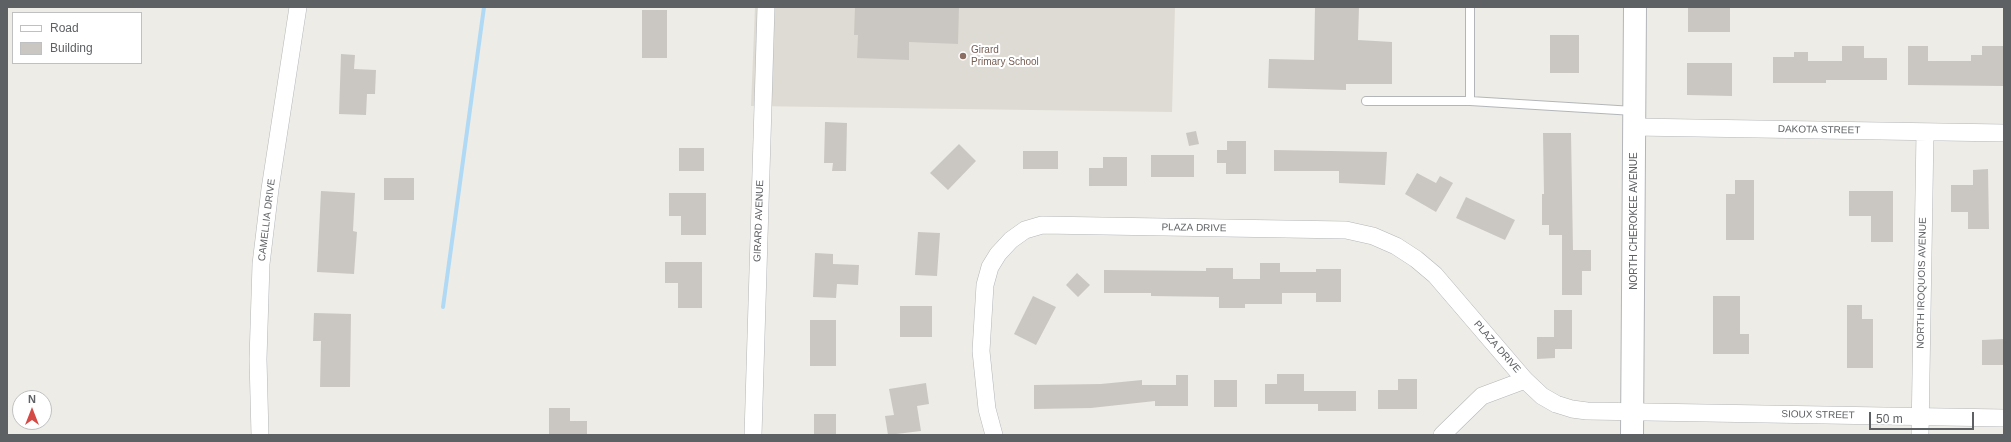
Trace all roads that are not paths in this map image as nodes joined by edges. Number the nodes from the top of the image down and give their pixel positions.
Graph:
1 (298, 7) edge
2 (766, 7) edge
3 (1470, 7) edge
4 (1635, 7) edge
5 (1366, 101) dead end
6 (1470, 101) junction
7 (1635, 119) junction
8 (1925, 132) junction
9 (2004, 133) edge
10 (1525, 380) junction
11 (1632, 411) junction
12 (1921, 417) junction
13 (2004, 418) edge
14 (260, 435) edge
15 (753, 435) edge
16 (994, 435) edge
17 (1442, 435) edge
18 (1632, 435) edge
19 (1920, 435) edge

1 - 14 street, CAMELLIA DRIVE
2 - 15 street, GIRARD AVENUE
3 - 6 lane
4 - 7 street, NORTH CHEROKEE AVENUE
5 - 6 lane
6 - 7 lane
7 - 8 street, DAKOTA STREET
7 - 11 street, NORTH CHEROKEE AVENUE
8 - 9 street, DAKOTA STREET
8 - 12 street, NORTH IROQUOIS AVENUE
10 - 11 street, PLAZA DRIVE
10 - 16 street, PLAZA DRIVE
10 - 17 street
11 - 12 street, SIOUX STREET
11 - 18 street, NORTH CHEROKEE AVENUE
12 - 13 street, SIOUX STREET
12 - 19 street, NORTH IROQUOIS AVENUE

